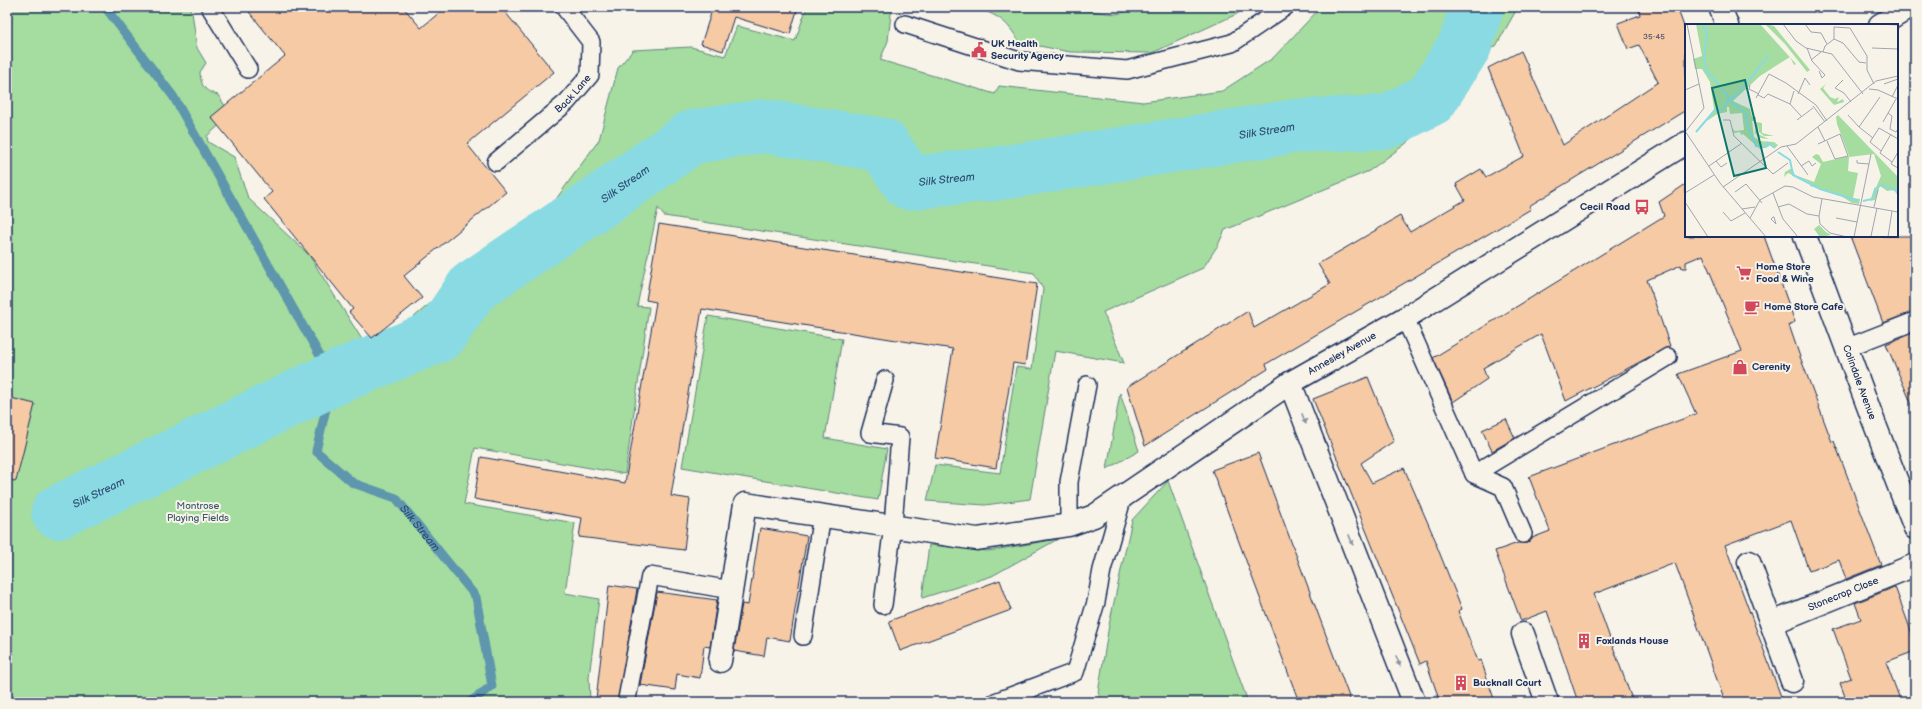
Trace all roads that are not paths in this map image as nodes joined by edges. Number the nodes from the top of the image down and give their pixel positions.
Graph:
1 (210, 7) edge
2 (564, 7) edge
3 (1285, 7) edge
4 (1720, 7) edge
5 (1910, 7) edge
6 (905, 24) dead end
7 (1727, 24) edge
8 (1882, 24) edge
9 (248, 69) dead end
10 (1685, 144) edge
11 (496, 162) dead end
12 (1805, 237) edge
13 (1405, 318) junction
14 (1915, 321) edge
15 (1846, 348) junction
16 (1668, 357) dead end
17 (885, 380) dead end
18 (1290, 383) junction
19 (1087, 385) dead end
20 (1474, 474) junction
21 (1124, 496) junction
22 (822, 515) junction
23 (892, 525) junction
24 (1070, 525) junction
25 (1915, 528) edge
26 (1523, 534) dead end
27 (1749, 562) dead end
28 (1915, 565) edge
29 (731, 590) junction
30 (882, 605) dead end
31 (1772, 623) junction
32 (1523, 634) dead end
33 (803, 636) dead end
34 (720, 661) dead end
35 (1792, 681) dead end
36 (627, 699) dead end
37 (995, 702) edge
38 (1414, 702) edge
39 (1547, 702) edge

1 - 9 lane
2 - 11 lane, Back Lane
3 - 6 lane
4 - 7 street
5 - 8 street
10 - 13 street, Annesley Avenue
12 - 15 street, Colindale Avenue
13 - 18 street, Annesley Avenue
13 - 20 lane
14 - 15 lane
15 - 25 street, Colindale Avenue
16 - 20 lane
17 - 23 lane
18 - 21 street, Annesley Avenue
18 -> 38 street
19 - 24 lane
20 - 26 lane
21 - 24 street, Annesley Avenue
21 - 37 lane
22 - 23 street, Annesley Avenue
22 - 29 street, Annesley Avenue
22 - 33 lane
23 - 24 street, Annesley Avenue
23 - 30 lane
27 - 31 street
28 - 31 street, Stonecrop Close
29 - 34 street
29 - 36 lane
31 - 35 street
32 - 39 street

